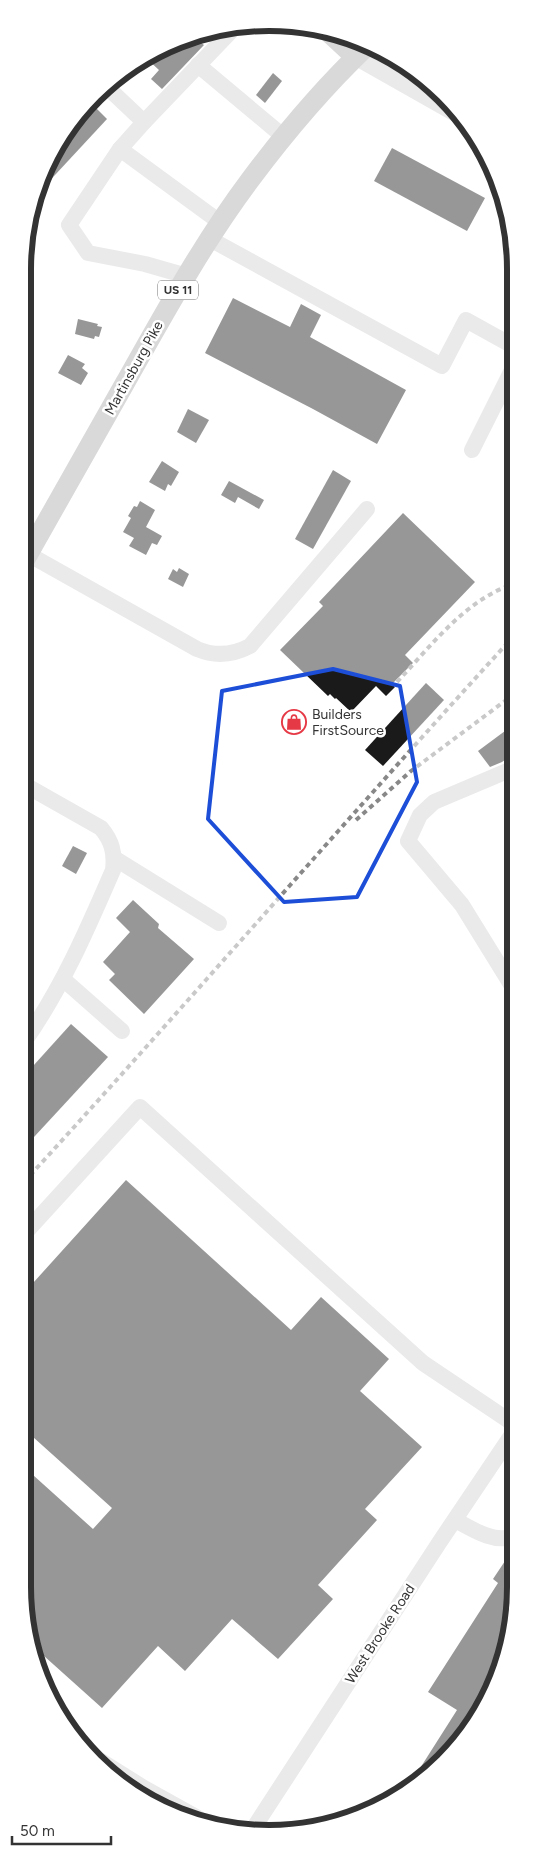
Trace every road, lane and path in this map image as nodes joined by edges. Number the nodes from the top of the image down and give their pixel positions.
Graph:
1 (227, 35) edge
2 (361, 52) edge
3 (198, 65) junction
4 (111, 91) edge
5 (438, 102) edge
6 (144, 122) junction
7 (284, 137) junction
8 (120, 149) junction
9 (215, 231) junction
10 (186, 276) junction
11 (507, 343) edge
12 (507, 380) edge
13 (472, 450) dead end
14 (367, 509) dead end
15 (31, 549) edge
16 (31, 558) edge
17 (507, 770) edge
18 (31, 788) edge
19 (114, 858) junction
20 (219, 923) dead end
21 (507, 978) edge
22 (63, 979) junction
23 (122, 1030) dead end
24 (31, 1032) edge
25 (31, 1226) edge
26 (507, 1419) edge
27 (507, 1442) edge
28 (455, 1520) junction
29 (507, 1538) edge
30 (121, 1774) edge
31 (178, 1807) edge
32 (256, 1824) edge

1 - 3 street
2 - 5 street
2 - 7 main road, Martinsburg Pike / US 11
3 - 6 street
3 - 7 street
4 - 6 street
6 - 8 street
7 - 9 main road, Martinsburg Pike / US 11
8 - 9 street
8 - 10 street
9 - 10 main road, Martinsburg Pike / US 11
9 - 11 street
10 - 15 main road, Martinsburg Pike / US 11
12 - 13 street
14 - 16 street
17 - 21 street
18 - 19 street
19 - 20 street
19 - 22 street
22 - 23 street
22 - 24 street
25 - 26 street
27 - 28 street, West Brooke Road
28 - 29 street
28 - 32 street, West Brooke Road
30 - 31 street

